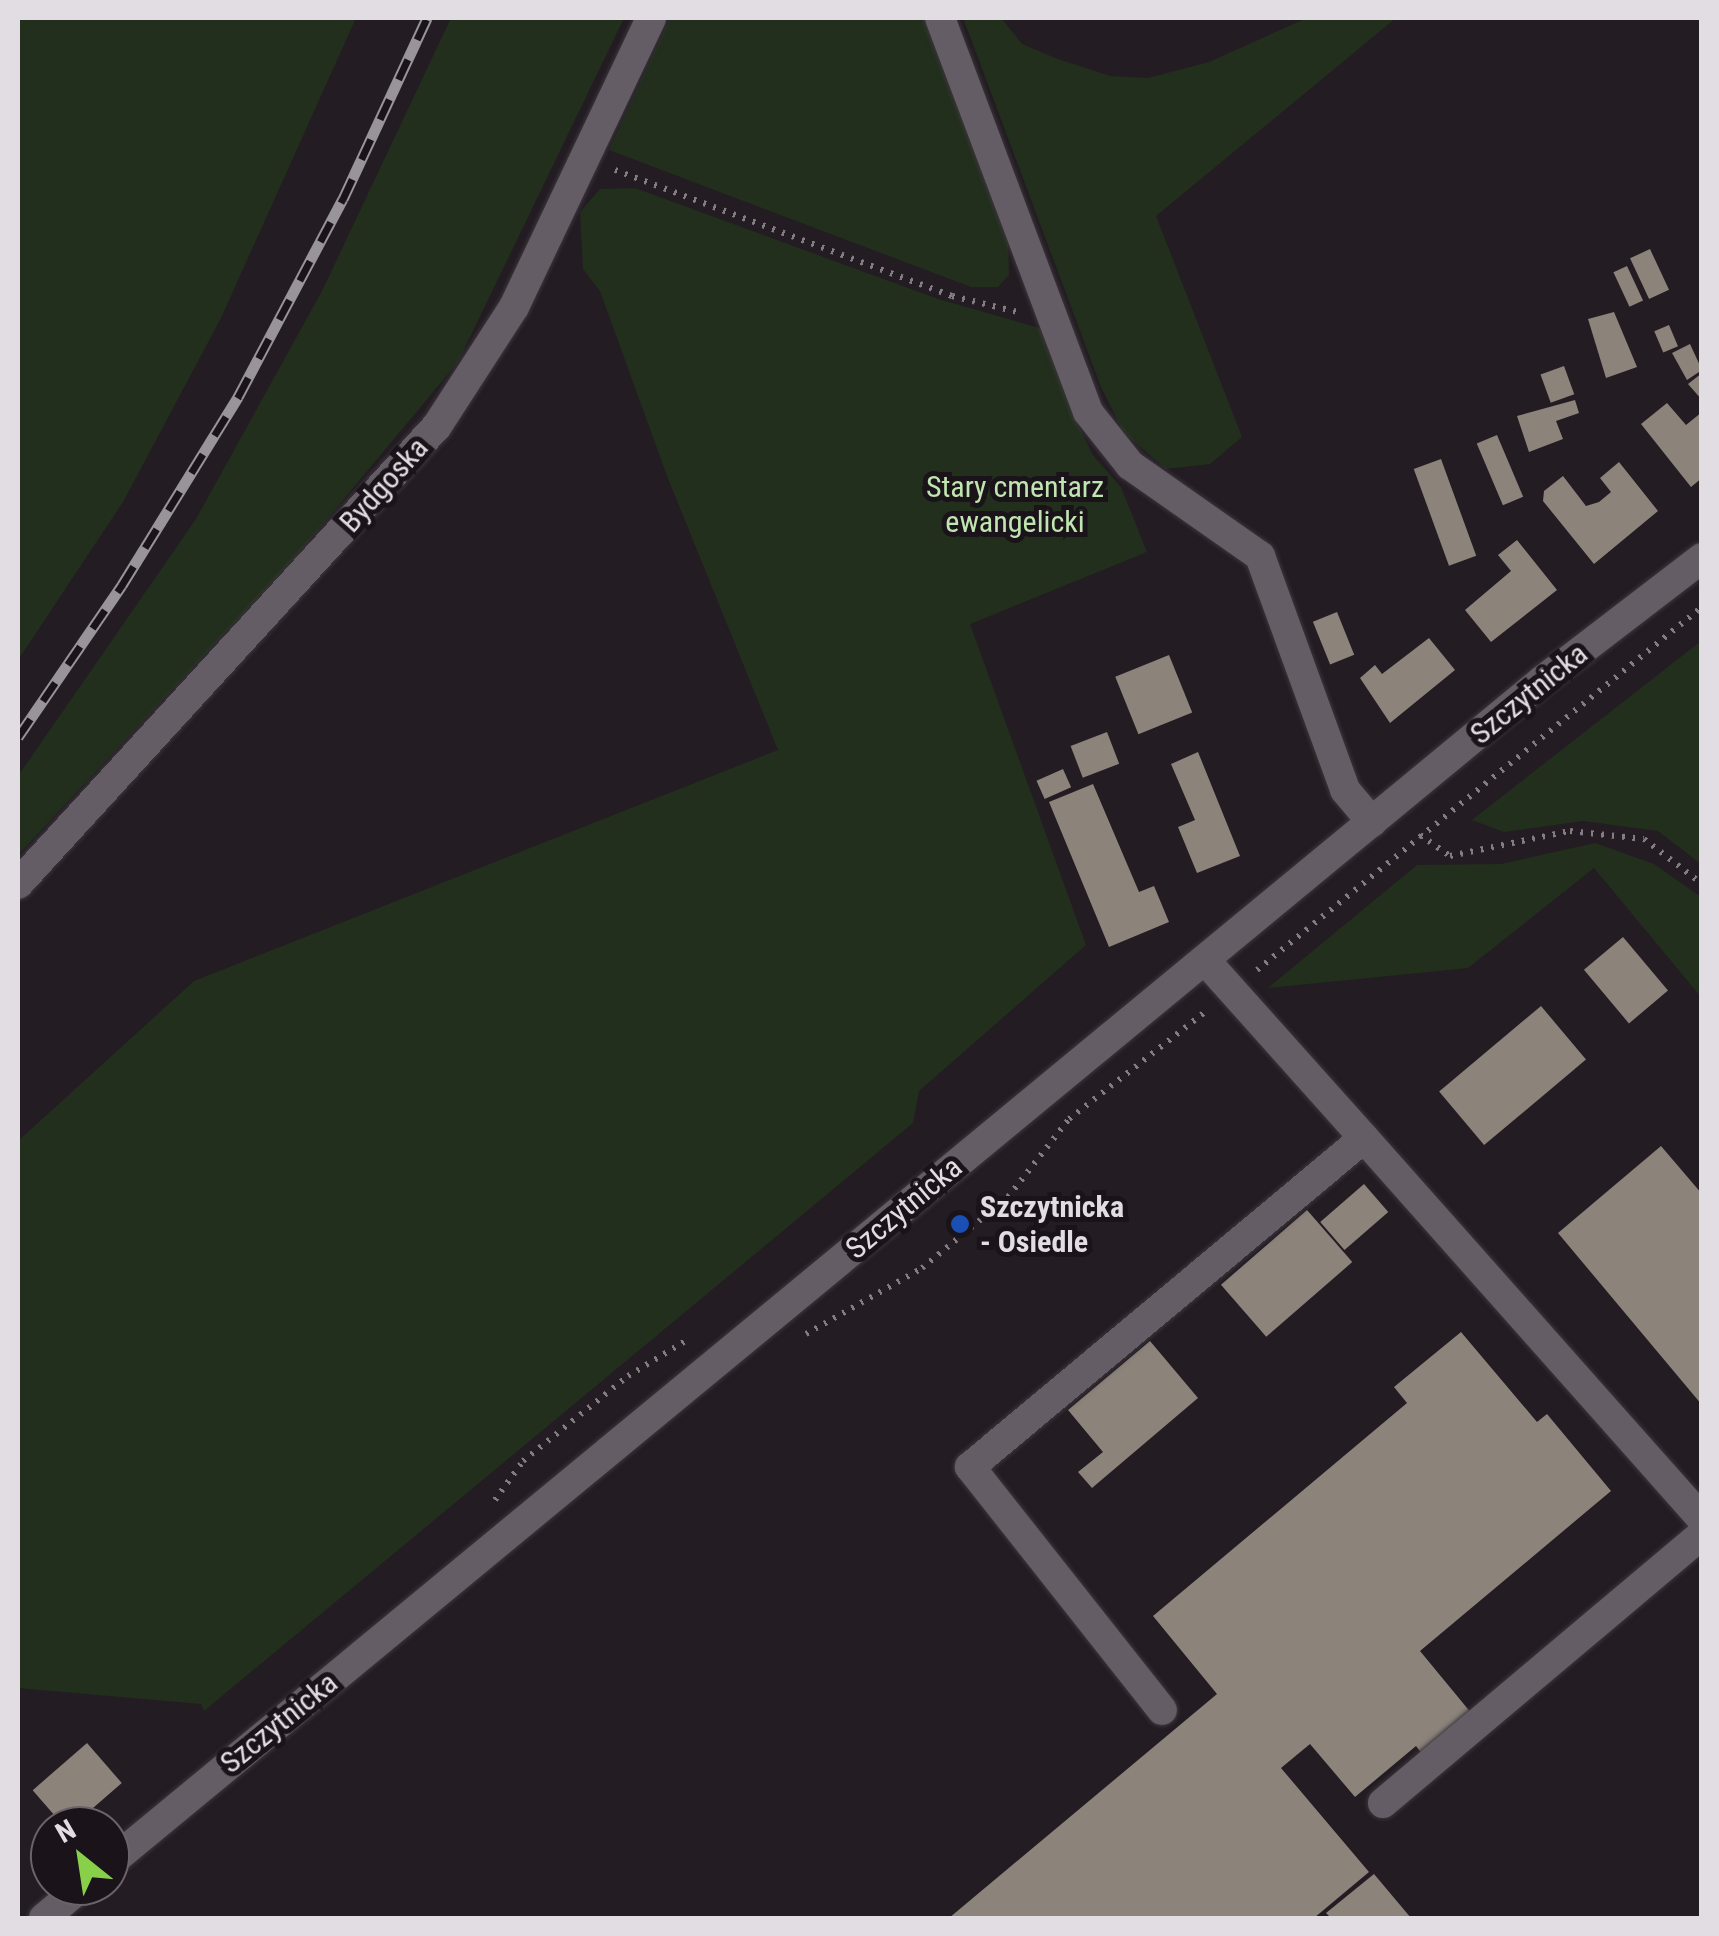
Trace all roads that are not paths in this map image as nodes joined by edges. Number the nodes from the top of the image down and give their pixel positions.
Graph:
1 (651, 18) edge
2 (940, 18) edge
3 (1702, 558) edge
4 (1372, 822) junction
5 (18, 884) edge
6 (1205, 960) junction
7 (1364, 1138) junction
8 (1702, 1520) edge
9 (1702, 1534) edge
10 (1162, 1710) dead end
11 (1383, 1803) dead end
12 (130, 1846) edge

1 - 5 street, Bydgoska
2 - 4 street
3 - 4 street, Szczytnicka
4 - 6 street, Szczytnicka
6 - 7 street
6 - 12 street, Szczytnicka
7 - 8 street
7 - 10 street
9 - 11 street

